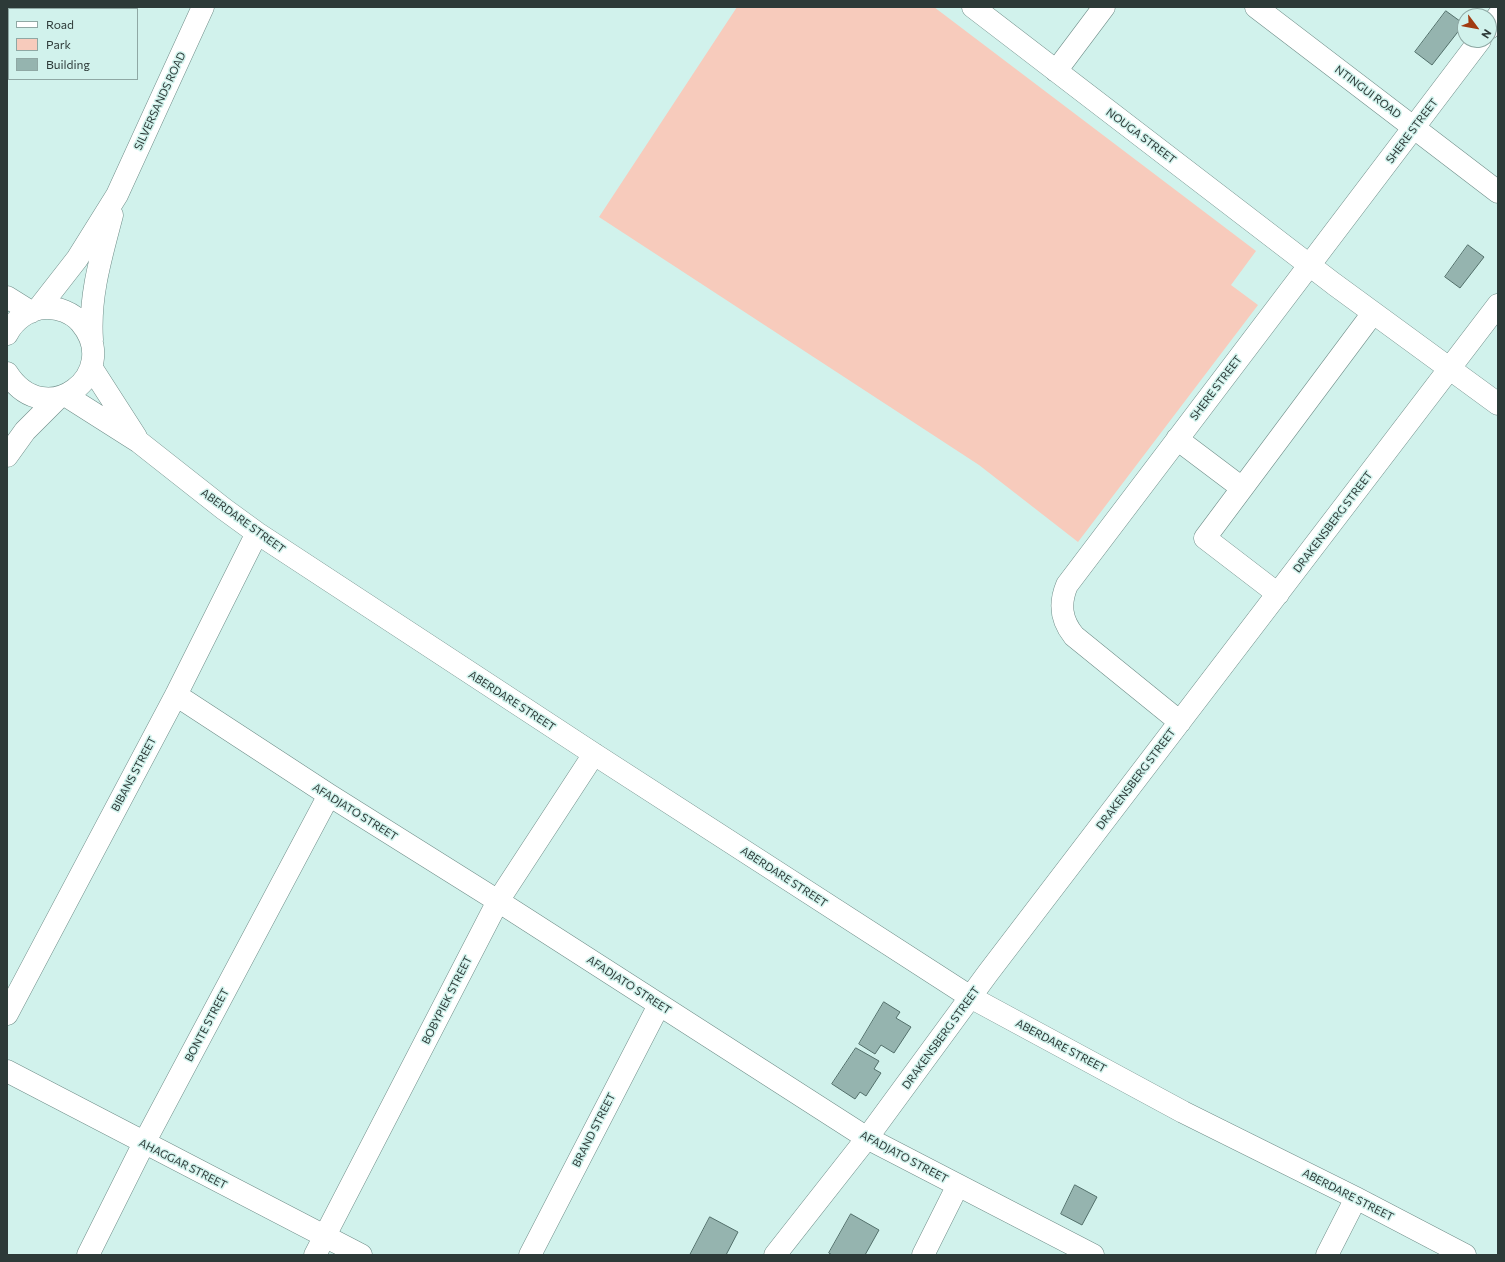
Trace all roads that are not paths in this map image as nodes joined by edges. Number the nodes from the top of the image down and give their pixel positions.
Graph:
1 (203, 7) edge
2 (973, 7) edge
3 (1104, 7) edge
4 (1256, 7) edge
5 (1474, 48) edge
6 (1056, 71) junction
7 (1414, 128) junction
8 (1498, 192) edge
9 (118, 194) junction
10 (1310, 265) junction
11 (7, 297) edge
12 (1498, 305) edge
13 (34, 310) junction
14 (1374, 313) junction
15 (7, 334) edge
16 (92, 341) junction
17 (91, 367) junction
18 (1450, 368) junction
19 (7, 373) edge
20 (62, 397) junction
21 (1498, 404) edge
22 (1177, 438) junction
23 (139, 442) junction
24 (7, 456) edge
25 (1242, 488) junction
26 (257, 533) junction
27 (1278, 594) junction
28 (176, 695) junction
29 (1180, 722) junction
30 (594, 754) junction
31 (329, 795) junction
32 (498, 901) junction
33 (972, 998) junction
34 (659, 1005) junction
35 (7, 1014) edge
36 (7, 1071) edge
37 (867, 1138) junction
38 (144, 1144) junction
39 (958, 1185) junction
40 (1356, 1198) junction
41 (320, 1246) edge
42 (88, 1255) edge
43 (361, 1255) edge
44 (530, 1255) edge
45 (775, 1255) edge
46 (923, 1255) edge
47 (1093, 1255) edge
48 (1327, 1255) edge
49 (1465, 1255) edge

1 - 9 street, SILVERSANDS ROAD
2 - 6 street, NOUGA STREET
3 - 6 street
4 - 7 street, NTINGUI ROAD
5 - 7 street, SHERE STREET
6 - 10 street, NOUGA STREET
7 - 8 street, NTINGUI ROAD
7 - 10 street, SHERE STREET
9 - 13 street, SILVERSANDS ROAD
9 - 16 street, SILVERSANDS ROAD
10 - 14 street, NOUGA STREET
10 - 22 street, SHERE STREET
11 - 13 street
12 - 18 street, DRAKENSBERG STREET
13 - 15 street, SILVERSANDS ROAD
13 - 16 street
14 - 18 street, NOUGA STREET
14 - 25 street
16 - 17 street, SILVERSANDS ROAD
17 - 20 street
17 - 23 street, ABERDARE STREET
18 - 21 street, NOUGA STREET
18 - 27 street, DRAKENSBERG STREET
19 - 20 street
20 - 23 street, ABERDARE STREET
20 - 24 street
22 - 25 street
22 - 29 street, SHERE STREET
23 - 26 street, ABERDARE STREET
25 - 27 street
26 - 28 street, BIBANS STREET
26 - 30 street, ABERDARE STREET
27 - 29 street, DRAKENSBERG STREET
28 - 31 street, AFADJATO STREET
28 - 35 street, BIBANS STREET
29 - 33 street, DRAKENSBERG STREET
30 - 32 street, BOBYPIEK STREET
30 - 33 street, ABERDARE STREET
31 - 32 street, AFADJATO STREET
31 - 38 street, BONTE STREET
32 - 34 street, AFADJATO STREET
32 - 41 street, BOBYPIEK STREET
33 - 37 street, DRAKENSBERG STREET
33 - 40 street, ABERDARE STREET
34 - 37 street, AFADJATO STREET
34 - 44 street, BRAND STREET
36 - 38 street, AHAGGAR STREET
37 - 39 street, AFADJATO STREET
37 - 45 street, DRAKENSBERG STREET
38 - 41 street, AHAGGAR STREET
38 - 42 street, BONTE STREET
39 - 46 street
39 - 47 street, AFADJATO STREET
40 - 48 street
40 - 49 street, ABERDARE STREET
41 - 43 street, AHAGGAR STREET

